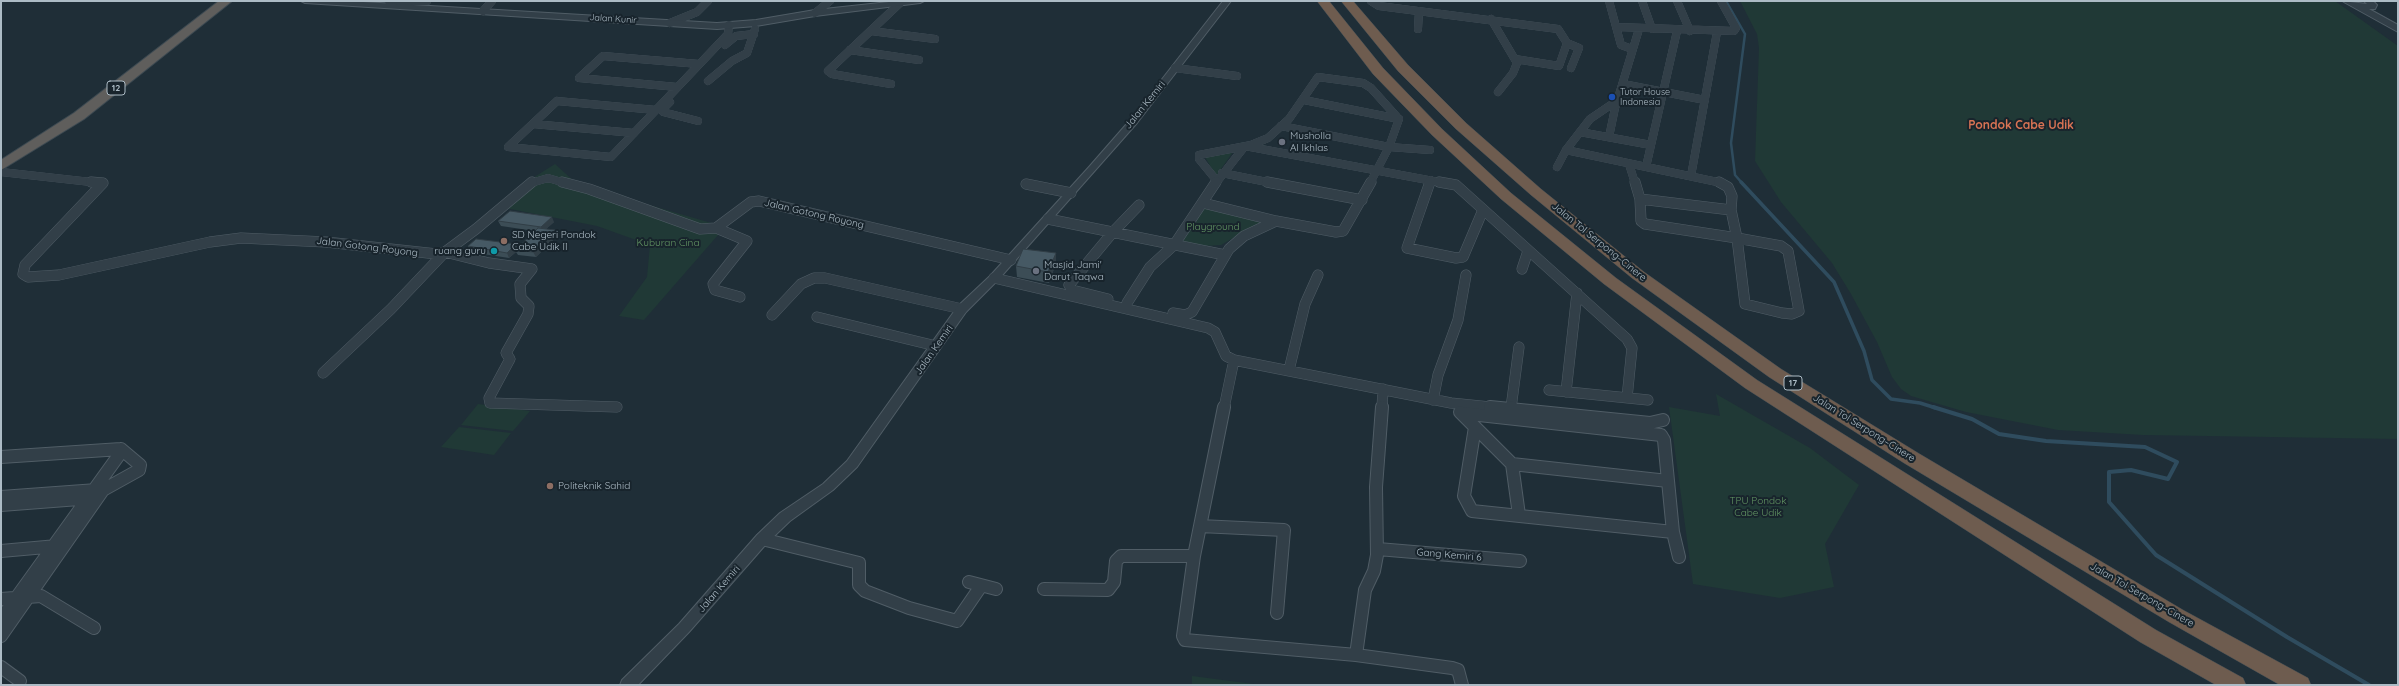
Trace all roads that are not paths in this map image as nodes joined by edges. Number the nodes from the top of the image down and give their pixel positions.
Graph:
1 (217, 1) edge
2 (226, 1) edge
3 (305, 1) edge
4 (427, 1) edge
5 (492, 1) edge
6 (708, 1) edge
7 (830, 1) edge
8 (920, 1) edge
9 (1227, 1) edge
10 (1323, 1) edge
11 (1347, 1) edge
12 (1371, 1) edge
13 (1609, 1) edge
14 (1642, 1) edge
15 (1677, 1) edge
16 (1721, 1) edge
17 (2346, 1) edge
18 (339, 2) edge
19 (387, 3) edge
20 (900, 3) junction
21 (2370, 4) edge
22 (2357, 6) junction
23 (483, 11) junction
24 (1419, 11) junction
25 (815, 13) junction
26 (1491, 19) junction
27 (2398, 20) edge
28 (670, 23) junction
29 (756, 23) junction
30 (729, 25) junction
31 (1617, 27) junction
32 (1418, 28) dead end
33 (2398, 28) edge
34 (1639, 29) junction
35 (1652, 29) junction
36 (871, 31) junction
37 (1677, 31) junction
38 (1690, 31) junction
39 (1717, 32) junction
40 (754, 34) junction
41 (935, 39) dead end
42 (1567, 43) junction
43 (1632, 49) junction
44 (850, 50) junction
45 (1515, 59) junction
46 (919, 60) dead end
47 (699, 64) junction
48 (1175, 68) junction
49 (1571, 68) dead end
50 (1237, 76) dead end
51 (708, 81) dead end
52 (891, 84) dead end
53 (1623, 84) junction
54 (677, 88) junction
55 (1498, 92) dead end
56 (1663, 93) junction
57 (1304, 100) junction
58 (1618, 100) junction
59 (1705, 100) junction
60 (656, 110) junction
61 (1397, 117) junction
62 (698, 121) dead end
63 (533, 124) junction
64 (1281, 126) junction
65 (1580, 132) junction
66 (634, 133) junction
67 (1609, 137) junction
68 (1651, 145) junction
69 (1245, 146) junction
70 (1388, 147) junction
71 (1430, 150) dead end
72 (1566, 150) junction
73 (1, 161) edge
74 (1629, 164) junction
75 (1, 166) edge
76 (1556, 167) dead end
77 (1646, 167) junction
78 (1377, 171) junction
79 (1, 172) edge
80 (1222, 173) junction
81 (1692, 176) junction
82 (1431, 180) junction
83 (1216, 181) junction
84 (1026, 184) dead end
85 (1071, 193) junction
86 (1640, 199) junction
87 (1362, 200) junction
88 (1203, 203) junction
89 (1139, 206) dead end
90 (1483, 210) junction
91 (1731, 210) junction
92 (1048, 219) junction
93 (1276, 222) junction
94 (716, 228) junction
95 (1113, 232) junction
96 (1737, 238) junction
97 (1174, 245) junction
98 (1528, 251) junction
99 (444, 252) junction
100 (1225, 255) junction
101 (1011, 260) junction
102 (1522, 269) dead end
103 (1318, 275) dead end
104 (1466, 275) dead end
105 (994, 278) junction
106 (1577, 292) junction
107 (740, 297) dead end
108 (1127, 303) junction
109 (962, 309) junction
110 (772, 315) dead end
111 (817, 317) dead end
112 (936, 346) junction
113 (1519, 347) dead end
114 (1234, 360) junction
115 (1289, 370) junction
116 (323, 373) dead end
117 (1383, 389) junction
118 (1549, 390) dead end
119 (1566, 392) junction
120 (1627, 398) junction
121 (1433, 400) junction
122 (1648, 400) dead end
123 (1451, 403) junction
124 (617, 408) dead end
125 (1511, 409) junction
126 (1461, 413) junction
127 (1663, 420) dead end
128 (1475, 427) junction
129 (121, 449) junction
130 (1, 457) edge
131 (1512, 464) junction
132 (1668, 481) junction
133 (95, 494) junction
134 (1, 497) edge
135 (1, 505) edge
136 (1519, 515) junction
137 (1200, 526) junction
138 (1673, 532) junction
139 (762, 539) junction
140 (59, 546) junction
141 (1378, 549) junction
142 (1, 551) edge
143 (1194, 556) junction
144 (1679, 557) dead end
145 (1520, 561) dead end
146 (969, 582) dead end
147 (981, 586) junction
148 (1044, 589) dead end
149 (996, 590) dead end
150 (22, 597) junction
151 (1, 599) edge
152 (1278, 613) dead end
153 (1, 619) edge
154 (94, 628) dead end
155 (1, 636) edge
156 (1356, 655) junction
157 (1, 666) edge
158 (20, 681) dead end
159 (628, 685) edge
160 (1462, 685) edge
161 (2236, 685) edge
162 (2300, 685) edge

1 - 73 highway, 12
2 - 75 highway, 12
3 - 18 street, Jalan Kunir
4 - 19 street
5 - 23 street
6 - 28 street
7 - 25 street
8 - 20 street, Jalan Kunir
9 - 48 street, Jalan Kemiri
10 - 161 highway, 17
11 - 162 highway, Jalan Tol Serpong–Cinere / 17
12 - 24 street
13 - 31 street
14 - 35 street
15 - 38 street
16 - 39 street
17 - 22 street
18 - 19 street, Jalan Kunir
19 - 23 street, Jalan Kunir
20 - 25 street, Jalan Kunir
20 - 36 street
21 - 22 street
21 - 27 street
22 - 33 street
23 - 28 street, Jalan Kunir
24 - 26 street
24 - 32 street
25 - 29 street, Jalan Kunir
26 - 42 street
26 - 45 street
28 - 30 street, Jalan Kunir
29 - 30 street, Jalan Kunir
29 - 40 street
30 - 47 street
31 - 34 street
31 - 43 street
34 - 35 street
34 - 43 street
35 - 37 street
36 - 41 street
36 - 44 street
37 - 38 street
37 - 56 street
38 - 39 street
39 - 59 street
40 - 51 street
40 - 62 street
42 - 45 street
42 - 49 street
43 - 53 street
44 - 46 street
44 - 52 street
45 - 55 street
47 - 54 street
47 - 54 street
48 - 50 street
48 - 85 street, Jalan Kemiri
53 - 56 street
53 - 58 street
54 - 60 street
56 - 59 street
56 - 68 street
57 - 61 street
57 - 61 street
57 - 64 street
58 - 65 street
58 - 67 street
59 - 81 street
60 - 63 street
60 - 66 street
61 - 70 street
63 - 66 street
63 - 66 street
64 - 69 street
64 - 70 street
65 - 67 street
65 - 72 street
67 - 68 street
68 - 77 street
69 - 78 street
69 - 80 street
69 - 83 street
70 - 71 street
70 - 78 street
72 - 74 street
72 - 76 street
74 - 77 street
74 - 86 street
77 - 81 street
78 - 82 street
78 - 87 street
79 - 99 street, Jalan Gotong Royong
80 - 83 street
80 - 87 street
81 - 91 street
82 - 90 street
82 - 90 street
83 - 88 street
84 - 85 street
85 - 92 street, Jalan Kemiri
86 - 91 street
86 - 96 street
87 - 93 street
88 - 93 street
88 - 97 street
89 - 95 street
90 - 98 street
91 - 96 street
92 - 95 street
92 - 101 street, Jalan Kemiri
93 - 100 street
94 - 99 street
94 - 101 street, Jalan Gotong Royong
94 - 107 street
95 - 97 street
95 - 108 street
96 - 96 street
97 - 100 street
97 - 108 street
98 - 102 street
98 - 106 street
99 - 116 street
99 - 124 street
100 - 108 street
101 - 105 street, Jalan Kemiri
103 - 115 street
104 - 121 street
105 - 109 street, Jalan Kemiri
105 - 114 street
106 - 119 street
106 - 120 street
109 - 110 street
109 - 112 street, Jalan Kemiri
111 - 112 street
112 - 139 street, Jalan Kemiri
113 - 125 street
114 - 115 street
114 - 137 street
115 - 117 street
117 - 121 street
117 - 141 street
118 - 119 street
119 - 120 street
120 - 122 street
121 - 123 street
123 - 125 street
123 - 126 street
125 - 127 street
126 - 128 street
126 - 132 street
128 - 131 street
128 - 136 street
129 - 130 street
129 - 133 street
129 - 133 street
131 - 132 street
131 - 136 street
132 - 138 street
133 - 134 street
133 - 135 street
133 - 140 street
136 - 138 street
137 - 143 street
137 - 152 street
138 - 144 street
139 - 147 street
139 - 159 street, Jalan Kemiri
140 - 142 street
140 - 150 street
141 - 145 street, Gang Kemiri 6
141 - 156 street
143 - 148 street
143 - 156 street
146 - 147 street
147 - 149 street
150 - 151 street
150 - 153 street
150 - 154 street
150 - 155 street
156 - 160 street
157 - 158 street

